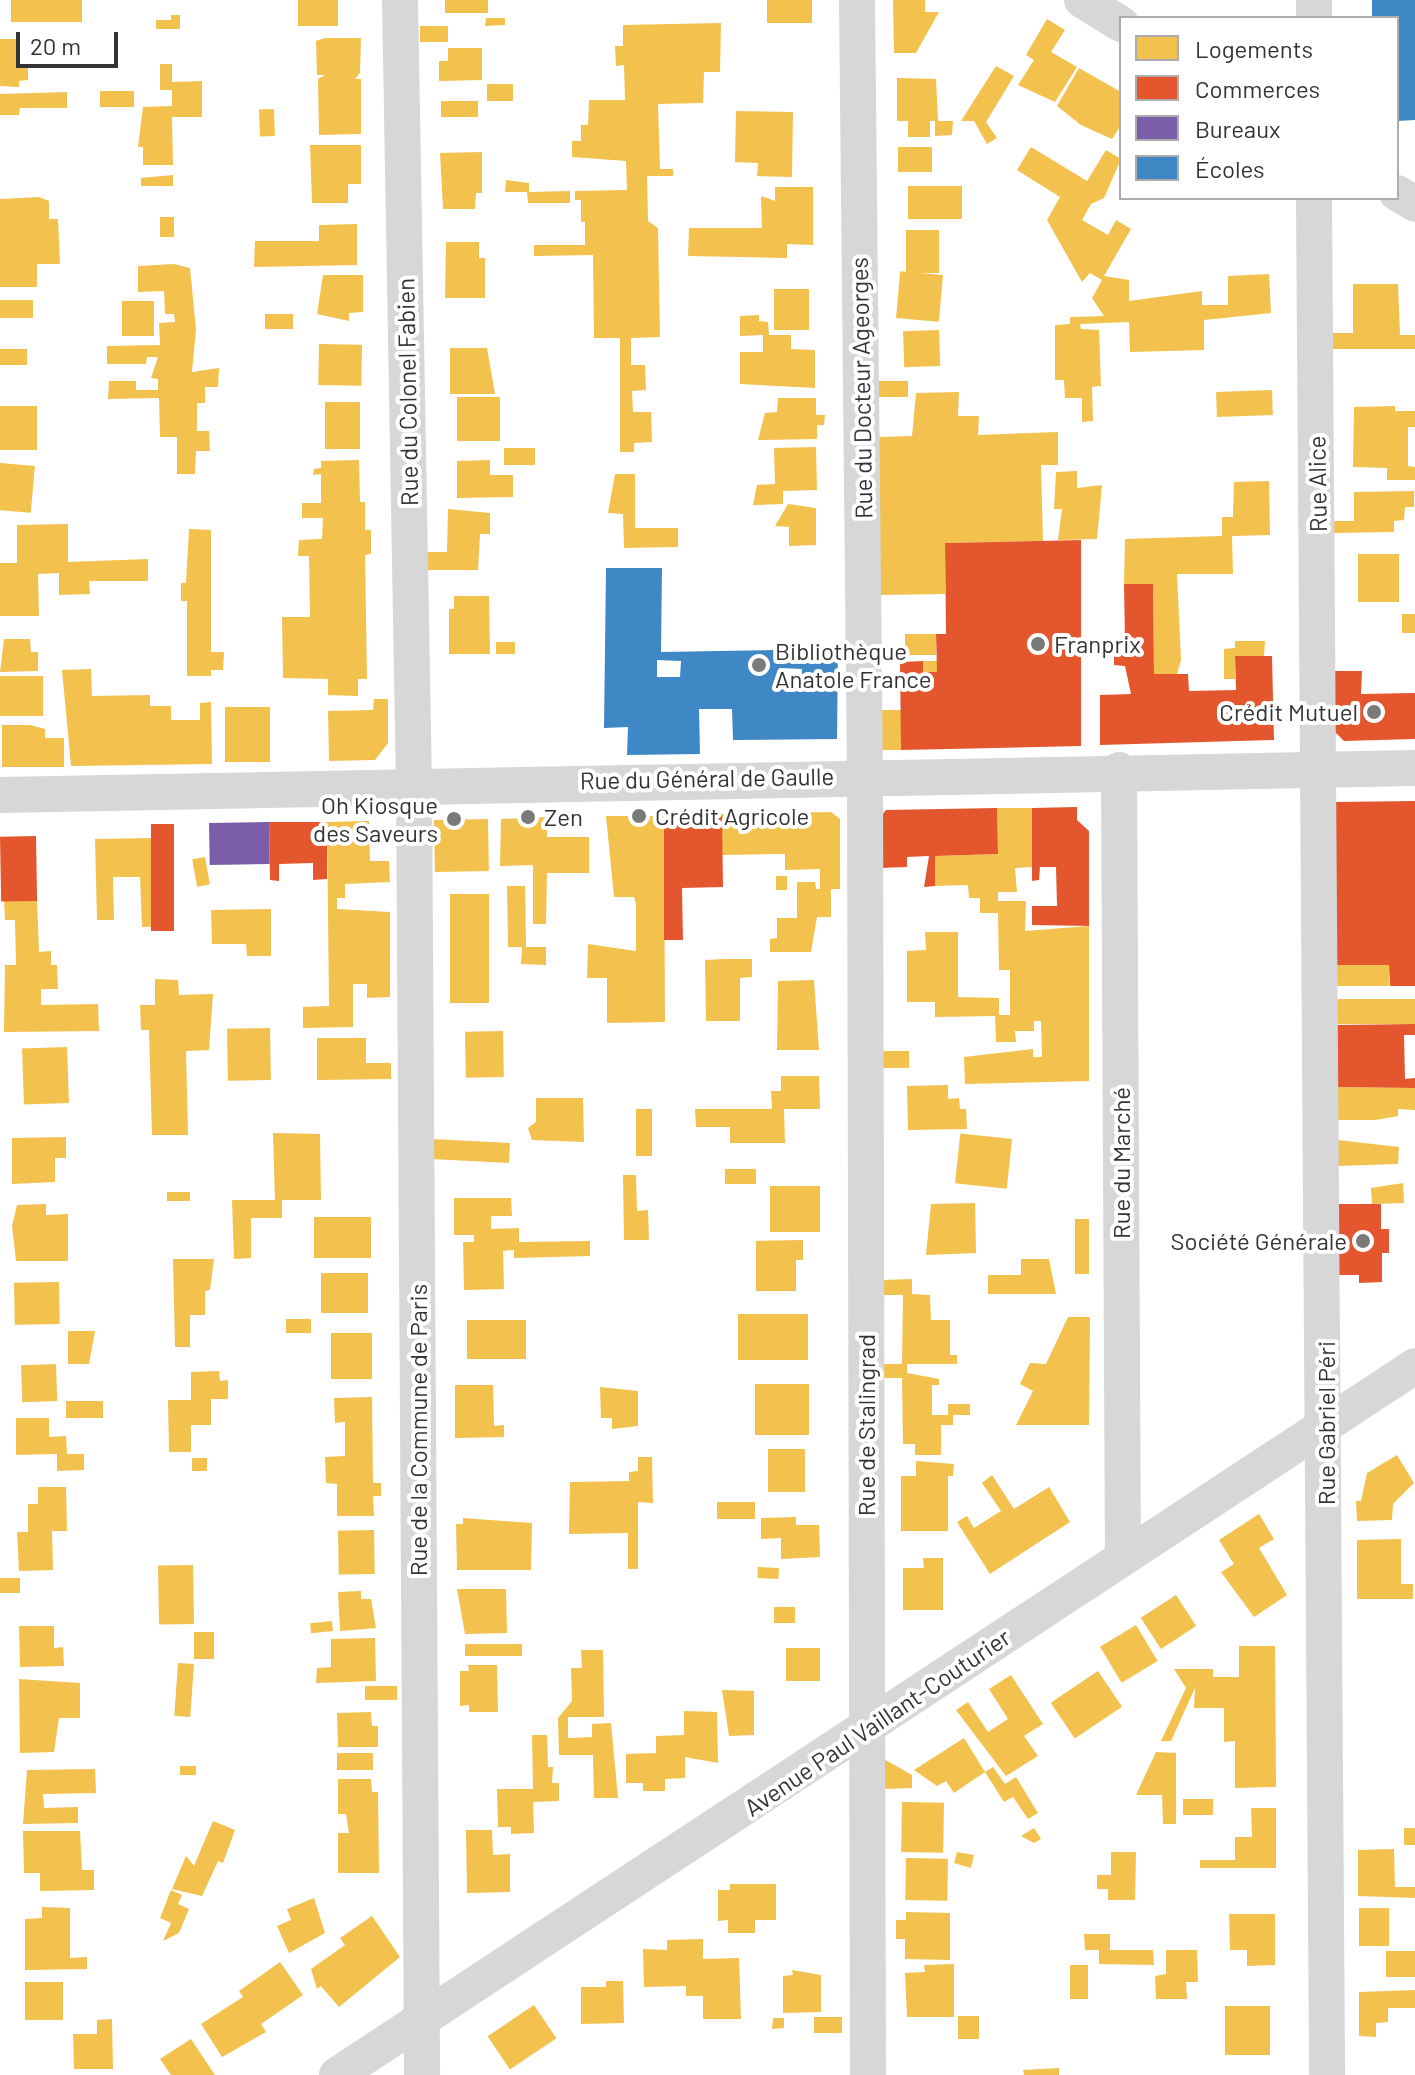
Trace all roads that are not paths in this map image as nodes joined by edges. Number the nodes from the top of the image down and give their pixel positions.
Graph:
1 (400, 0) edge
2 (857, 0) edge
3 (1082, 0) edge
4 (1119, 23) edge
5 (1314, 200) edge
6 (1415, 768) edge
7 (1119, 770) junction
8 (1320, 770) junction
9 (865, 775) junction
10 (414, 785) junction
11 (0, 795) edge
12 (1415, 1366) edge
13 (1326, 1422) junction
14 (1123, 1556) junction
15 (867, 1730) junction
16 (421, 2019) junction
17 (337, 2075) edge
18 (422, 2075) edge
19 (868, 2075) edge
20 (1327, 2075) edge

1 - 10 street, Rue du Colonel Fabien
2 - 9 street, Rue du Docteur Ageorges
3 - 4 street
5 - 8 street, Rue Alice
6 - 8 street, Rue du Général de Gaulle
7 - 8 street, Rue du Général de Gaulle
7 - 9 street, Rue du Général de Gaulle
7 - 14 street, Rue du Marché
8 - 13 street, Rue Gabriel Péri
9 - 10 street, Rue du Général de Gaulle
9 - 15 street, Rue de Stalingrad
10 - 11 street, Rue du Général de Gaulle
10 - 16 street, Rue de la Commune de Paris
12 - 13 street, Avenue Paul Vaillant-Couturier
13 - 14 street, Avenue Paul Vaillant-Couturier
13 - 20 street, Rue Gabriel Péri
14 - 15 street, Avenue Paul Vaillant-Couturier
15 - 16 street, Avenue Paul Vaillant-Couturier
15 - 19 street, Rue de Stalingrad
16 - 17 street, Avenue Paul Vaillant-Couturier
16 - 18 street, Rue de la Commune de Paris

